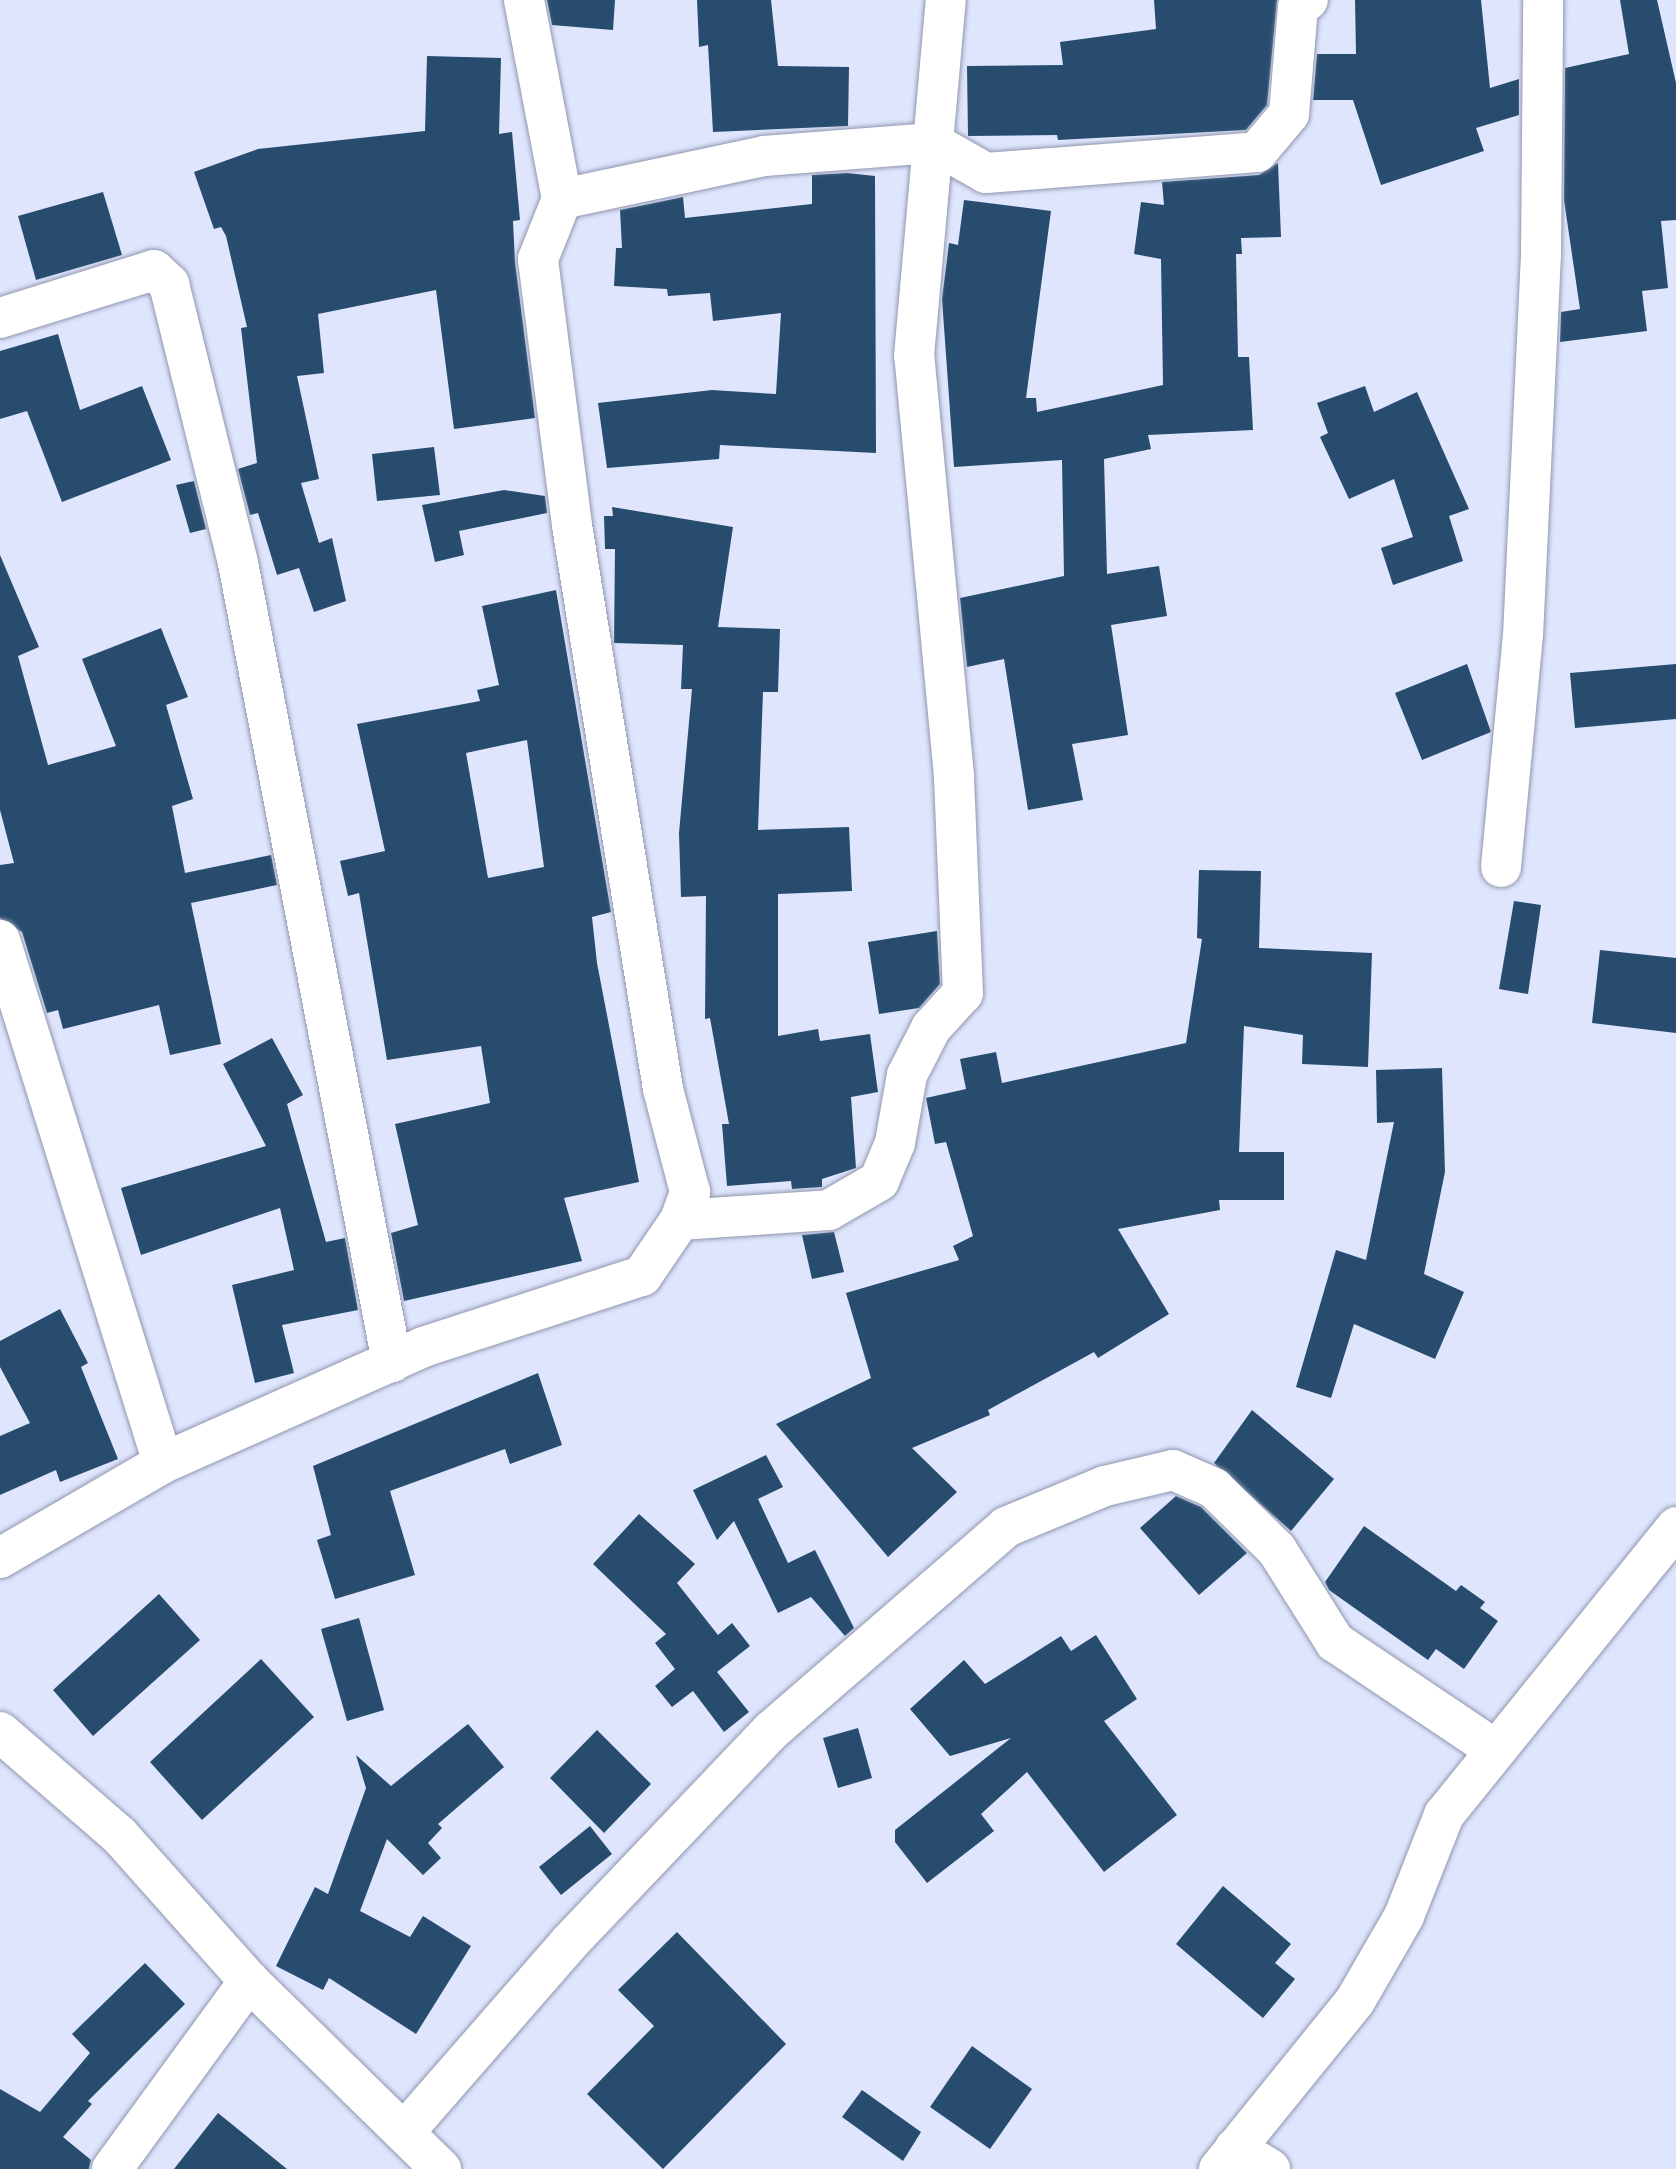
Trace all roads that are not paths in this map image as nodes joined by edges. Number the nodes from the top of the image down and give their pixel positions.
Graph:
1 (524, 0) edge
2 (946, 0) edge
3 (1308, 0) edge
4 (1543, 0) edge
5 (933, 143) junction
6 (562, 199) junction
7 (0, 318) edge
8 (1501, 867) dead end
9 (0, 940) edge
10 (680, 1220) junction
11 (392, 1362) junction
12 (163, 1463) junction
13 (1676, 1527) edge
14 (0, 1558) edge
15 (0, 1732) edge
16 (1493, 1748) junction
17 (249, 1981) junction
18 (406, 2130) junction
19 (1227, 2159) edge
20 (112, 2169) edge
21 (441, 2169) edge
22 (1270, 2169) edge

1 - 6 street
2 - 5 street
3 - 5 street
4 - 8 street
5 - 6 street
5 - 10 street
6 - 10 street
7 - 11 street
9 - 12 street
10 - 11 street
11 - 12 street
12 - 14 street
13 - 16 street
15 - 17 street
16 - 18 street
16 - 19 street
17 - 18 street
17 - 20 street
18 - 21 street
19 - 22 street

